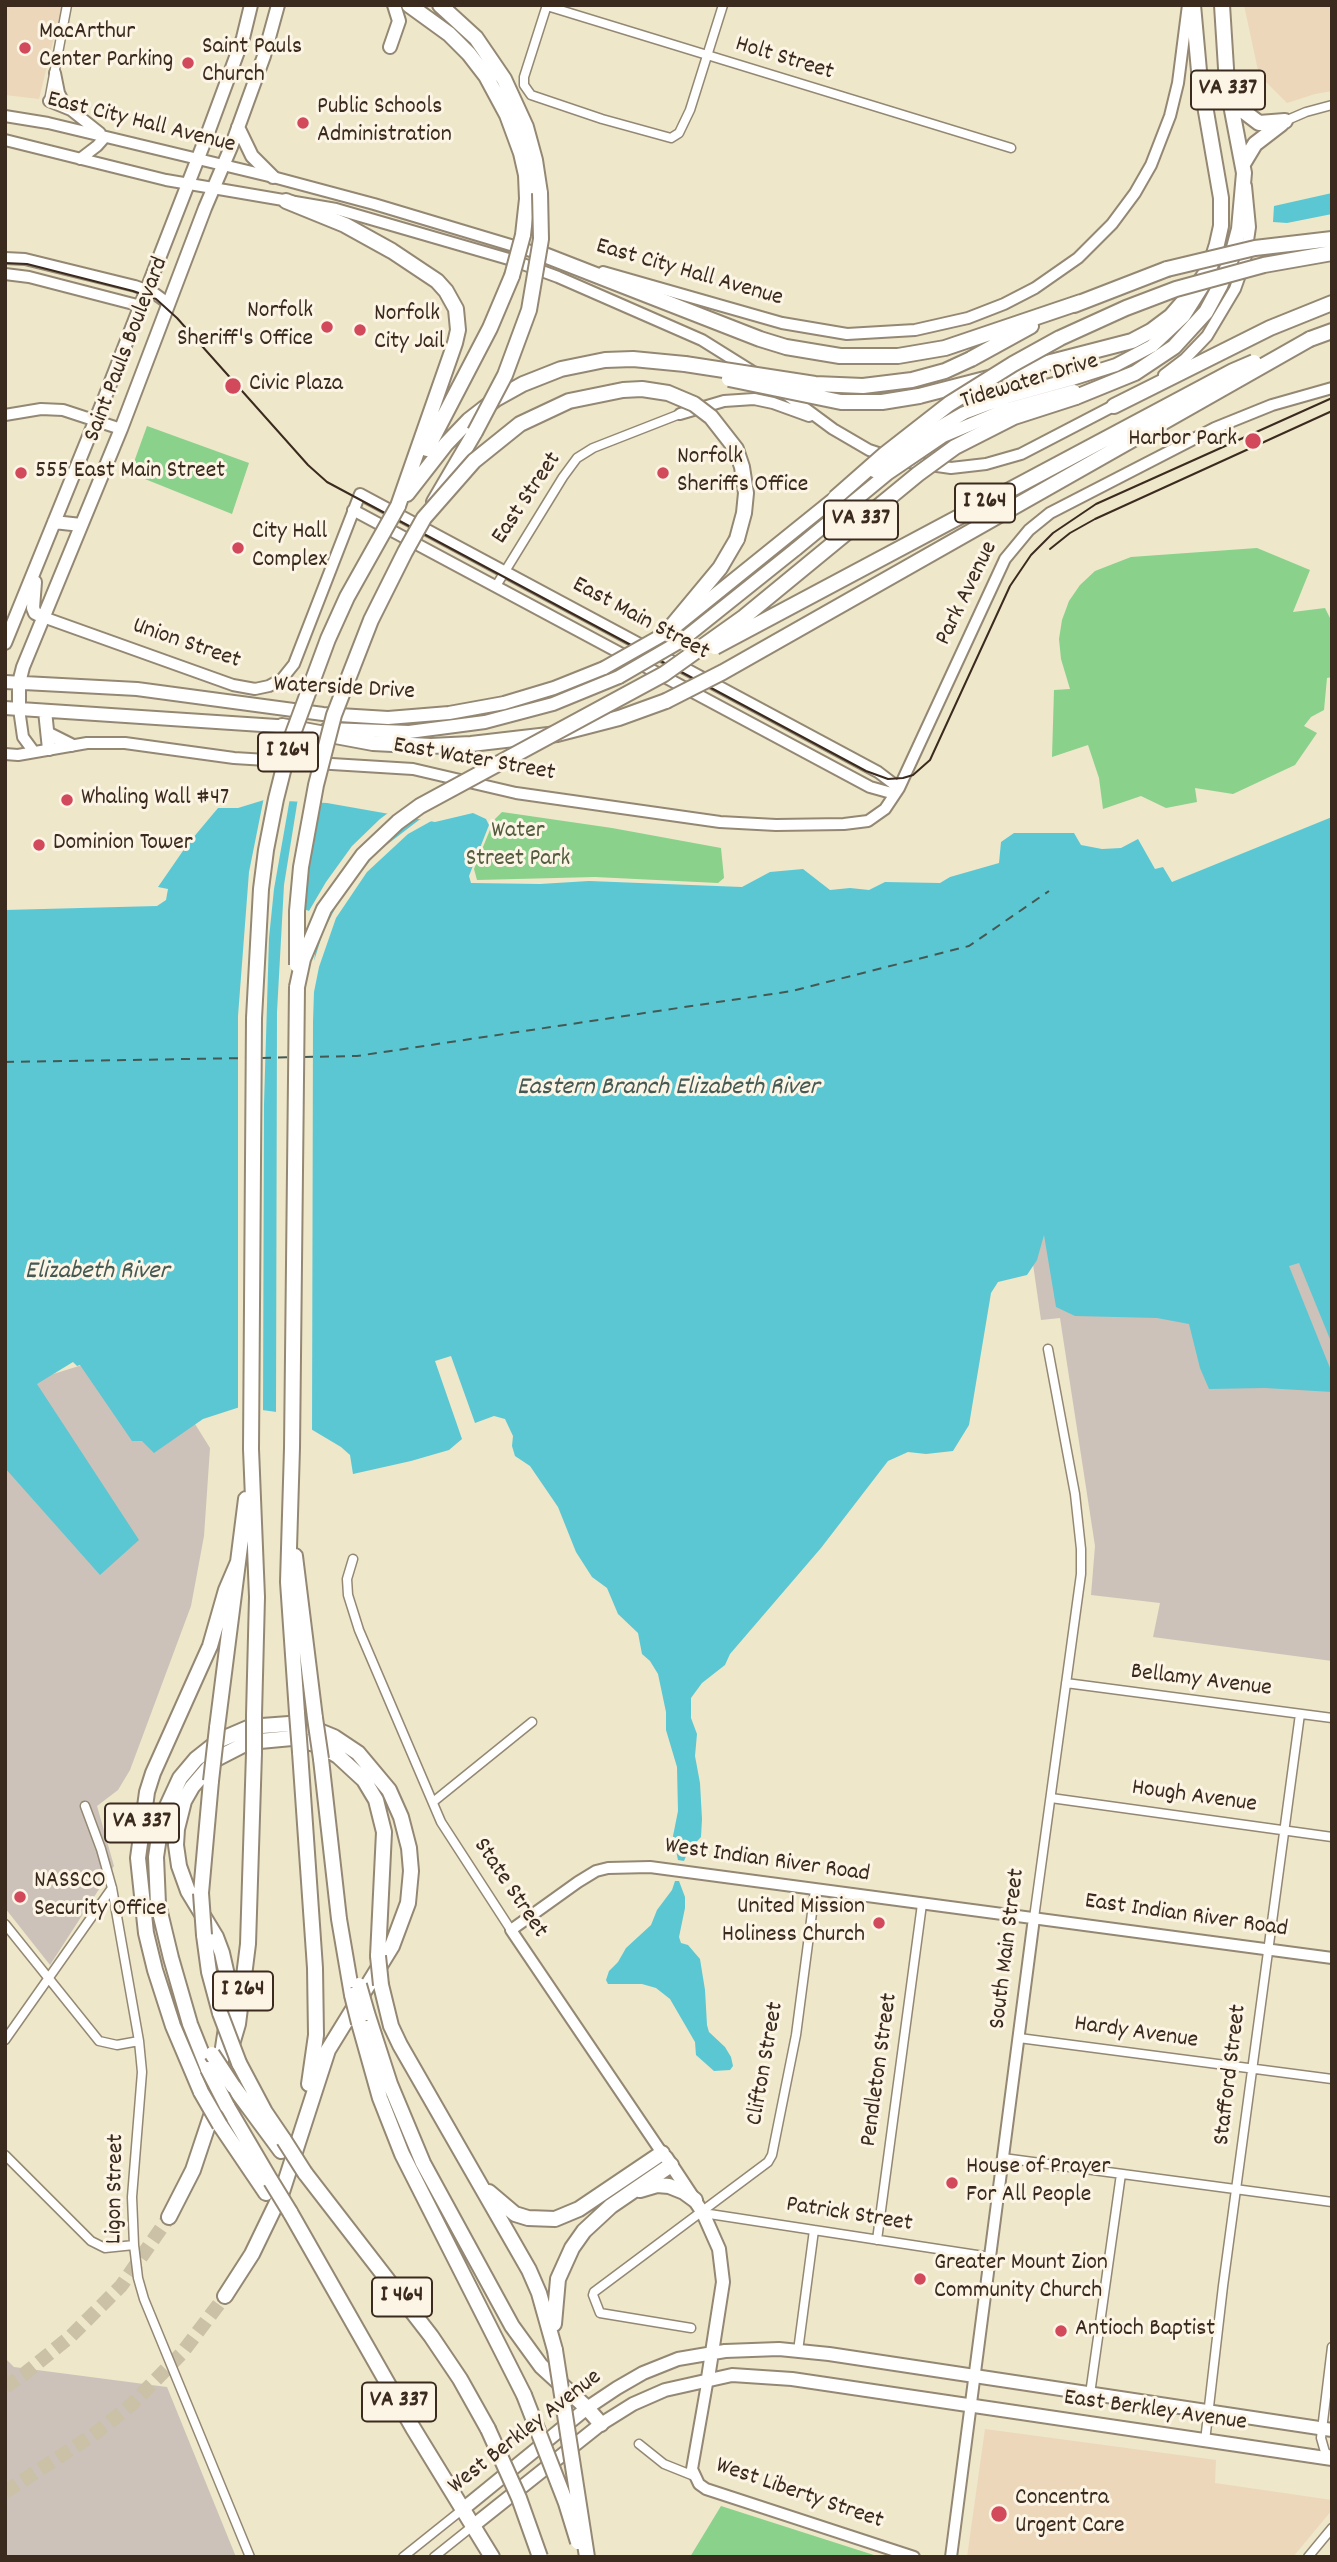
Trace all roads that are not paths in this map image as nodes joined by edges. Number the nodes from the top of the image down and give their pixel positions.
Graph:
1 (67, 5) edge
2 (251, 5) edge
3 (278, 5) edge
4 (394, 5) edge
5 (409, 5) edge
6 (440, 5) edge
7 (723, 5) edge
8 (1191, 5) edge
9 (1222, 5) edge
10 (547, 6) edge
11 (390, 47) dead end
12 (708, 57) junction
13 (55, 73) junction
14 (49, 101) joint
15 (1230, 101) junction
16 (1332, 105) edge
17 (66, 107) junction
18 (5, 116) edge
19 (1285, 121) junction
20 (238, 127) junction
21 (105, 137) junction
22 (5, 140) edge
23 (1011, 148) dead end
24 (80, 159) junction
25 (197, 160) junction
26 (223, 166) junction
27 (1243, 169) junction
28 (273, 177) junction
29 (188, 184) junction
30 (213, 189) junction
31 (286, 201) junction
32 (1332, 239) edge
33 (1332, 253) edge
34 (542, 254) junction
35 (5, 257) edge
36 (1210, 267) junction
37 (5, 274) edge
38 (147, 290) junction
39 (1081, 302) junction
40 (1332, 303) edge
41 (169, 304) junction
42 (141, 306) junction
43 (1332, 331) edge
44 (1310, 339) junction
45 (685, 364) junction
46 (1332, 388) edge
47 (1074, 389) junction
48 (1114, 406) junction
49 (680, 414) joint
50 (5, 415) edge
51 (96, 419) junction
52 (823, 422) junction
53 (121, 429) junction
54 (360, 494) joint
55 (835, 498) junction
56 (398, 506) junction
57 (353, 510) junction
58 (424, 518) junction
59 (54, 522) junction
60 (81, 525) junction
61 (38, 561) junction
62 (504, 571) junction
63 (496, 586) junction
64 (43, 617) junction
65 (666, 633) junction
66 (5, 643) edge
67 (664, 674) junction
68 (5, 682) edge
69 (19, 683) junction
70 (5, 708) edge
71 (19, 709) junction
72 (45, 711) junction
73 (282, 726) junction
74 (49, 734) junction
75 (71, 745) junction
76 (49, 749) junction
77 (34, 752) junction
78 (5, 754) edge
79 (897, 791) junction
80 (297, 987) junction
81 (1048, 1349) dead end
82 (251, 1449) junction
83 (290, 1531) junction
84 (353, 1559) dead end
85 (238, 1562) junction
86 (1066, 1683) junction
87 (1300, 1714) junction
88 (1332, 1718) edge
89 (532, 1722) dead end
90 (1051, 1798) junction
91 (433, 1802) junction
92 (85, 1807) dead end
93 (1284, 1830) junction
94 (1332, 1837) edge
95 (112, 1888) junction
96 (815, 1890) junction
97 (922, 1904) junction
98 (1034, 1918) junction
99 (5, 1924) edge
100 (511, 1930) junction
101 (1268, 1950) junction
102 (1332, 1958) edge
103 (50, 1978) junction
104 (180, 1989) junction
105 (363, 2018) junction
106 (1019, 2038) junction
107 (5, 2040) edge
108 (139, 2041) junction
109 (1252, 2069) junction
110 (1332, 2079) edge
111 (220, 2106) junction
112 (307, 2109) junction
113 (263, 2118) junction
114 (662, 2152) junction
115 (5, 2155) edge
116 (1003, 2158) junction
117 (671, 2165) junction
118 (1121, 2174) junction
119 (476, 2178) junction
120 (269, 2187) junction
121 (1237, 2190) junction
122 (629, 2194) junction
123 (1332, 2202) edge
124 (699, 2206) junction
125 (169, 2217) tunnel mouth
126 (814, 2230) junction
127 (877, 2240) junction
128 (134, 2245) junction
129 (990, 2257) junction
130 (225, 2296) tunnel mouth
131 (691, 2328) dead end
132 (1332, 2347) edge
133 (555, 2350) junction
134 (798, 2351) junction
135 (712, 2352) junction
136 (975, 2377) junction
137 (708, 2378) junction
138 (1090, 2394) junction
139 (971, 2406) junction
140 (587, 2408) junction
141 (1208, 2412) junction
142 (601, 2424) junction
143 (1326, 2430) edge
144 (1205, 2441) junction
145 (639, 2444) dead end
146 (1332, 2458) edge
147 (694, 2476) junction
148 (463, 2509) junction
149 (474, 2525) junction
150 (1332, 2528) edge
151 (250, 2557) edge
152 (403, 2557) edge
153 (434, 2557) edge
154 (492, 2557) edge
155 (540, 2557) edge
156 (581, 2557) edge
157 (587, 2557) edge
158 (914, 2557) edge
159 (951, 2557) edge
160 (1308, 2557) edge

1 - 13 street
2 - 25 main road, Saint Pauls Boulevard
3 - 20 main road, Saint Pauls Boulevard
4 - 11 main road
5 - 56 highway, bridge
6 - 58 highway, bridge
7 - 12 street
8 - 34 main road, East City Hall Avenue
8 - 36 highway, Tidewater Drive / VA 337
9 - 15 highway, Tidewater Drive / VA 337
10 - 12 street, Holt Street
10 - 12 street
12 - 23 street, Holt Street
13 - 14 street
13 - 17 main road
14 - 17 main road
15 - 19 highway
15 - 27 highway, Tidewater Drive / VA 337
16 - 19 street
17 - 21 main road
18 - 21 main road, East City Hall Avenue
19 - 27 highway
20 - 26 main road, Saint Pauls Boulevard
20 - 28 main road
21 - 24 main road
21 - 25 main road, East City Hall Avenue
22 - 24 main road, East City Hall Avenue
24 - 29 main road, East City Hall Avenue
25 - 26 main road, East City Hall Avenue
25 - 29 main road, Saint Pauls Boulevard
26 - 28 main road, East City Hall Avenue
26 - 30 main road, Saint Pauls Boulevard
27 - 47 highway, Tidewater Drive / VA 337
27 - 48 main road, East City Hall Avenue
28 - 34 main road, East City Hall Avenue
29 - 30 main road, East City Hall Avenue
29 - 38 main road, Saint Pauls Boulevard
30 - 31 main road, East City Hall Avenue
30 - 41 main road, Saint Pauls Boulevard
31 - 52 main road, East City Hall Avenue
31 - 56 highway
32 - 39 highway, I 264, bridge
33 - 55 highway, bridge
34 - 39 highway
35 - 38 main road
36 - 45 highway, VA 337, bridge
36 - 47 main road, Tidewater Drive
37 - 42 main road
38 - 41 main road
38 - 42 main road, Saint Pauls Boulevard
39 - 45 highway, I 264, bridge
40 - 48 highway
41 - 53 main road, Saint Pauls Boulevard
42 - 51 main road, Saint Pauls Boulevard
43 - 44 highway, I 264
44 - 67 highway, I 264, bridge
44 - 73 highway, bridge
45 - 56 highway, I 264
46 - 79 main road, Park Avenue
47 - 55 main road, Tidewater Drive, bridge
47 - 67 highway, VA 337, bridge
47 - 73 main road, Tidewater Drive, bridge
48 - 52 main road, East City Hall Avenue
49 - 52 main road
49 - 62 street, East Street
50 - 51 main road
51 - 53 main road
51 - 59 main road, Saint Pauls Boulevard
53 - 60 main road, Saint Pauls Boulevard
54 - 57 main road, Union Street
54 - 62 main road, East Main Street
55 - 65 main road, Tidewater Drive
56 - 82 highway, I 264, bridge
57 - 63 main road, East Main Street
57 - 64 main road, Union Street
58 - 65 highway, bridge
58 - 80 highway, bridge
59 - 60 main road
59 - 61 main road, Saint Pauls Boulevard
60 - 64 main road, Saint Pauls Boulevard
61 - 64 main road
61 - 66 main road, Saint Pauls Boulevard
62 - 63 street, East Street
62 - 79 main road, East Main Street
63 - 79 main road, East Main Street
64 - 69 main road, Saint Pauls Boulevard
65 - 69 main road, Waterside Drive, bridge
67 - 80 highway, I 264, bridge
68 - 69 main road, Waterside Drive
69 - 71 main road, Saint Pauls Boulevard
70 - 71 main road, Waterside Drive
71 - 72 main road, Waterside Drive
71 - 77 main road
72 - 73 main road, Waterside Drive
72 - 74 main road
74 - 75 main road
74 - 76 main road
75 - 76 main road, East Water Street
75 - 79 main road, East Water Street
76 - 77 main road, East Water Street
77 - 78 main road, East Water Street
80 - 83 highway, I 264
81 - 86 street, South Main Street
82 - 85 highway, VA 337
82 - 111 highway, I 264, bridge
83 - 105 highway, bridge
83 - 112 highway, I 264, bridge
84 - 91 street, State Street
85 - 113 highway, bridge
85 - 120 highway, VA 337, bridge
86 - 87 street, Bellamy Avenue
86 - 90 street, South Main Street
87 - 88 street, Bellamy Avenue
87 - 93 street, Stafford Street
89 - 91 street
90 - 93 street, Hough Avenue
90 - 98 street, South Main Street
91 - 100 street, State Street
92 - 95 street, Ligon Street
93 - 94 street, Hough Avenue
93 - 101 street, Stafford Street
95 - 103 street
95 - 108 street, Ligon Street
96 - 97 main road, West Indian River Road
96 - 100 main road, West Indian River Road
96 - 124 street, Clifton Street
97 - 98 main road, West Indian River Road
97 - 127 street, Pendleton Street
98 - 101 main road, East Indian River Road
98 - 106 main road, South Main Street
99 - 103 street
100 - 114 main road, State Street
101 - 102 main road, East Indian River Road
101 - 109 street, Stafford Street
103 - 107 street
103 - 108 street
104 - 111 highway, bridge
104 - 112 highway
104 - 113 highway, bridge
105 - 140 highway
105 - 156 highway, bridge
106 - 109 street, Hardy Avenue
106 - 116 main road, South Main Street
108 - 128 street, Ligon Street
109 - 110 street, Hardy Avenue
109 - 121 street, Stafford Street
111 - 119 highway, bridge
111 - 120 highway
111 - 125 highway, I 264
112 - 130 highway, I 264
113 - 155 highway, I 464, bridge
114 - 117 main road, State Street
114 - 119 highway
115 - 128 street
116 - 118 street
116 - 129 main road, South Main Street
117 - 122 highway
117 - 124 main road, State Street
118 - 121 street
118 - 138 street
119 - 133 highway
120 - 148 highway, VA 337
121 - 123 street
121 - 141 street, Stafford Street
122 - 124 highway
122 - 133 highway
124 - 126 street, Patrick Street
124 - 131 street, Clifton Street
124 - 135 main road
126 - 127 street, Patrick Street
126 - 134 street
127 - 129 street, Patrick Street
128 - 151 street, Ligon Street
129 - 136 main road, South Main Street
132 - 143 street
133 - 157 highway, bridge
134 - 135 main road, West Berkley Avenue
134 - 136 main road, West Berkley Avenue
135 - 137 main road
135 - 140 main road, West Berkley Avenue
136 - 138 main road, East Berkley Avenue
136 - 139 main road, South Main Street
137 - 139 main road, West Berkley Avenue
137 - 142 main road, West Berkley Avenue
137 - 147 main road
138 - 141 main road, East Berkley Avenue
139 - 144 main road, East Berkley Avenue
139 - 159 main road, South Main Street
140 - 142 highway
140 - 148 main road, West Berkley Avenue
141 - 143 main road, East Berkley Avenue
141 - 144 street, Stafford Street
142 - 149 main road, West Berkley Avenue
143 - 146 street
144 - 146 main road, East Berkley Avenue
145 - 147 street, West Liberty Street
147 - 158 main road, West Liberty Street
148 - 149 highway, VA 337
148 - 152 street, West Berkley Avenue
149 - 153 street, West Berkley Avenue
149 - 154 highway
150 - 160 street

